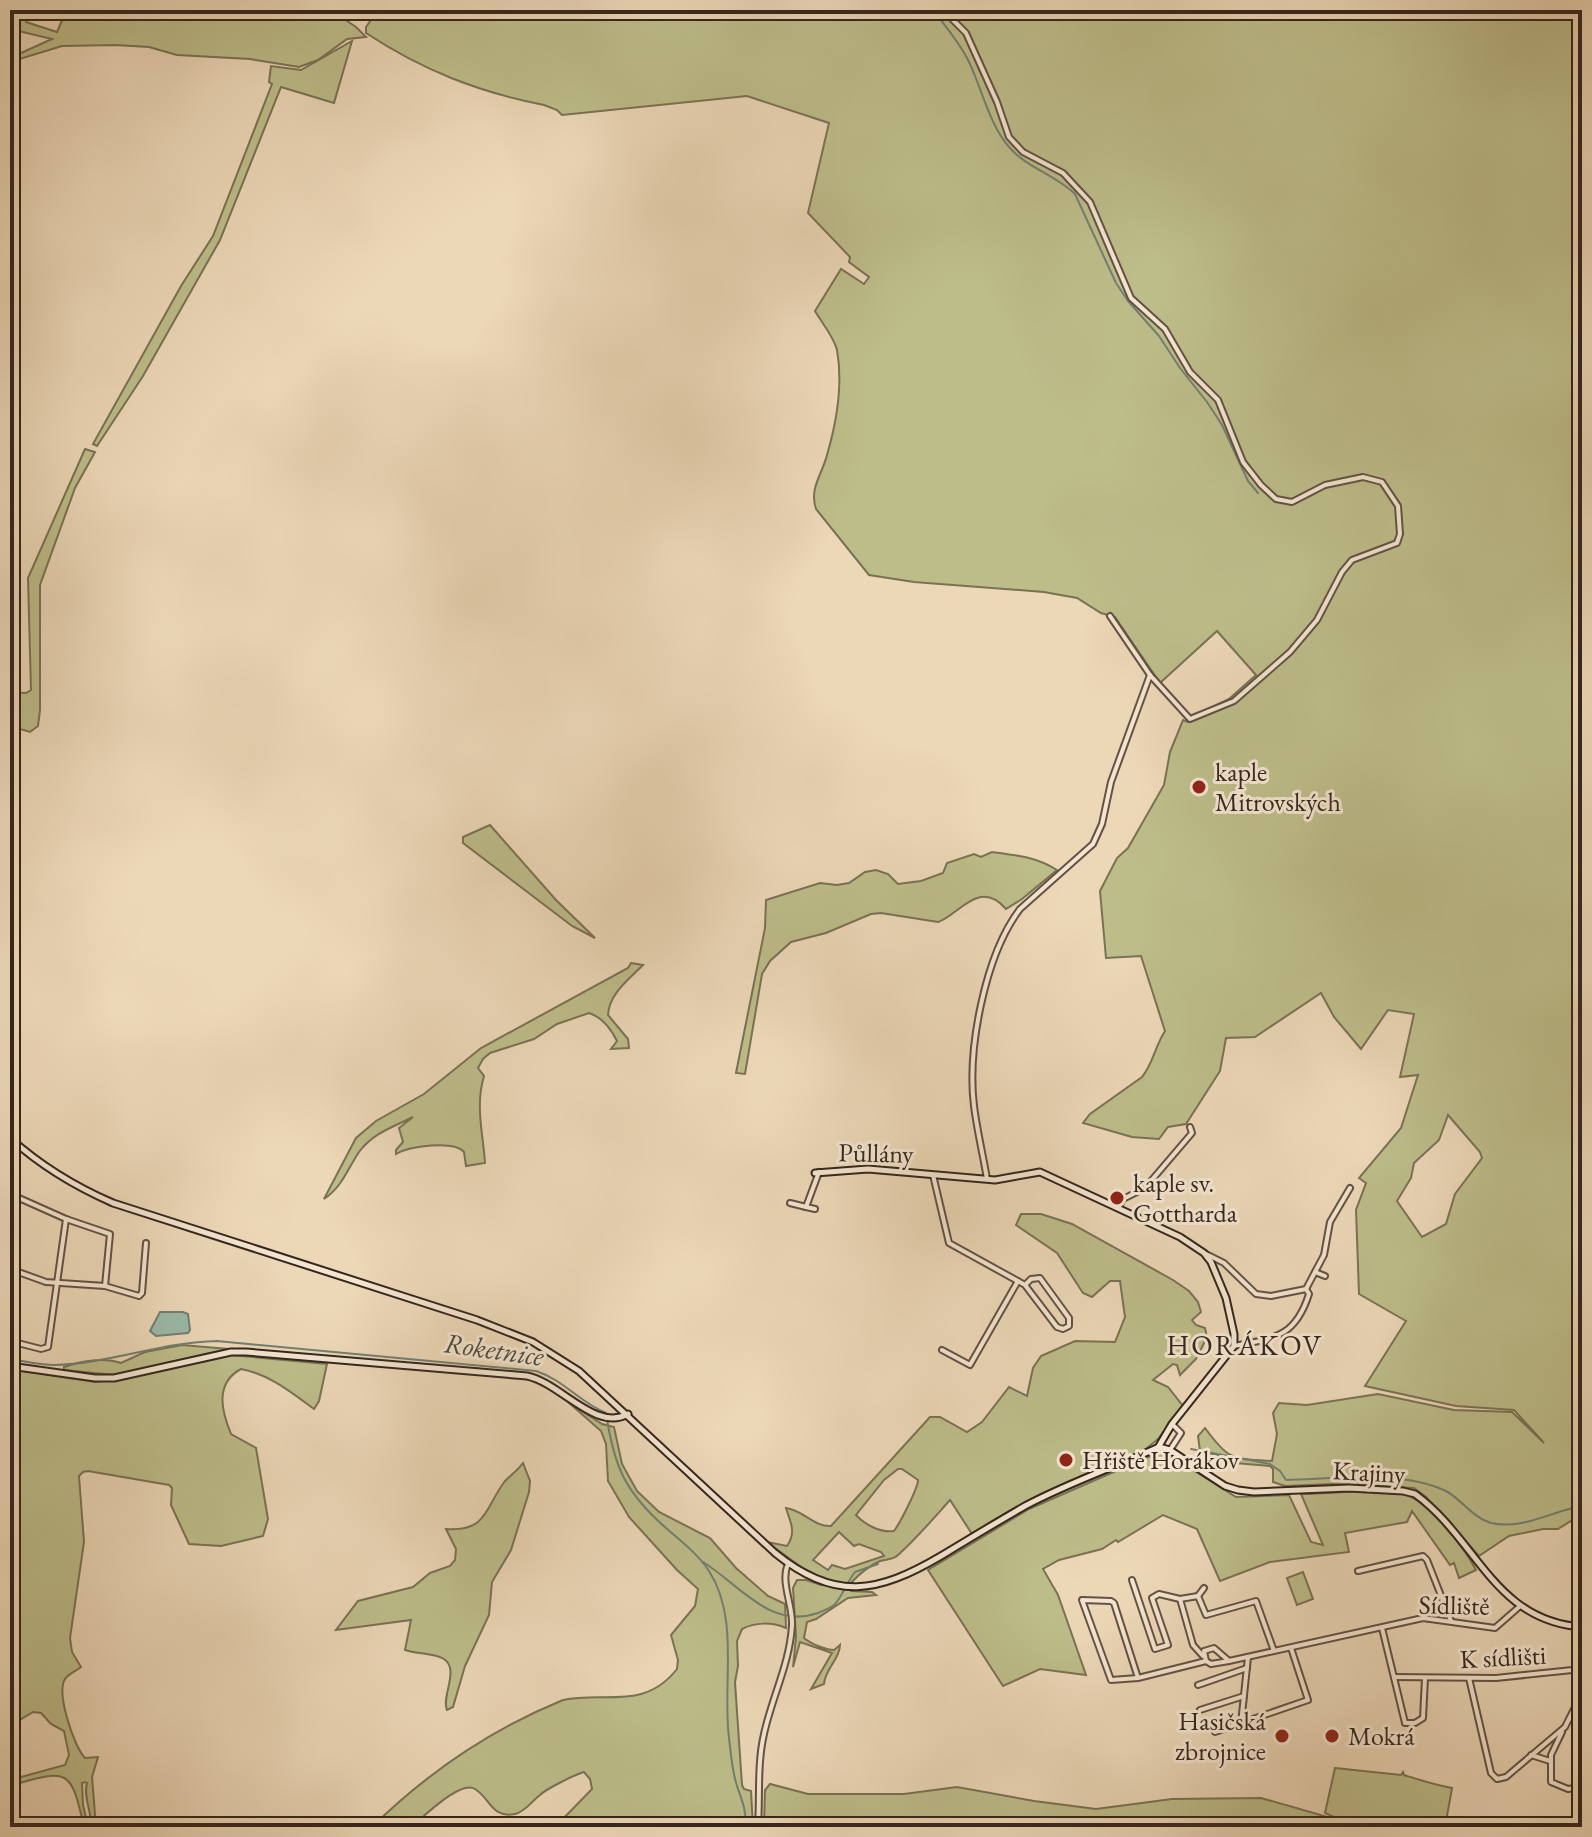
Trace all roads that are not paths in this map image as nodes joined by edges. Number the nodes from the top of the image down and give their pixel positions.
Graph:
1 (943, 10) edge
2 (1110, 616) dead end
3 (1150, 675) junction
4 (1190, 1127) dead end
5 (10, 1138) edge
6 (817, 1173) joint
7 (933, 1175) junction
8 (987, 1179) junction
9 (1350, 1188) dead end
10 (10, 1194) edge
11 (790, 1203) dead end
12 (806, 1207) junction
13 (1118, 1208) junction
14 (815, 1209) dead end
15 (66, 1219) junction
16 (146, 1243) dead end
17 (1204, 1253) junction
18 (10, 1269) edge
19 (1315, 1272) junction
20 (1325, 1276) dead end
21 (1018, 1281) junction
22 (55, 1283) junction
23 (1025, 1285) junction
24 (105, 1286) junction
25 (1306, 1289) junction
26 (10, 1341) edge
27 (1234, 1346) junction
28 (942, 1350) dead end
29 (10, 1366) edge
30 (628, 1414) junction
31 (1172, 1424) junction
32 (1159, 1447) junction
33 (1170, 1450) junction
34 (788, 1564) junction
35 (1358, 1571) dead end
36 (1132, 1580) dead end
37 (1204, 1588) dead end
38 (1198, 1596) junction
39 (1152, 1598) junction
40 (1139, 1599) junction
41 (1180, 1599) junction
42 (1519, 1607) junction
43 (1451, 1621) junction
44 (1582, 1627) edge
45 (1382, 1628) junction
46 (1290, 1647) junction
47 (1274, 1651) junction
48 (1248, 1657) junction
49 (1204, 1658) junction
50 (1229, 1661) junction
51 (1247, 1668) junction
52 (1582, 1669) edge
53 (1394, 1677) junction
54 (1138, 1678) junction
55 (1425, 1678) junction
56 (1469, 1678) junction
57 (1198, 1685) dead end
58 (1582, 1693) edge
59 (1244, 1696) junction
60 (1200, 1710) dead end
61 (1241, 1724) junction
62 (1565, 1727) junction
63 (1215, 1732) dead end
64 (1531, 1755) junction
65 (1550, 1761) junction
66 (1581, 1789) edge
67 (758, 1827) edge

1 - 3 street
2 - 3 street
3 - 8 street
4 - 13 street
5 - 30 street
6 - 7 street, Půllány
6 - 12 street, Půllány
7 - 8 street, Půllány
7 - 21 street, Půllány
8 - 13 street, Půllány
9 - 19 street
10 - 15 street
11 - 12 street
12 - 14 street
13 - 17 street, Půllány
15 - 22 street
15 - 24 street
16 - 24 street
17 - 25 street
17 - 27 street
18 - 22 street
19 - 20 street
19 - 25 street
21 - 23 street, Půllány
21 - 28 street
22 - 24 street
22 - 26 street
23 - 23 street, Půllány
25 - 27 street
27 - 31 street
29 - 30 street
30 - 34 street
31 - 32 street
31 - 33 street
32 - 33 street, Krajiny
32 - 34 street
33 - 42 street, Krajiny
34 - 67 street
35 - 43 street
36 - 40 street
37 - 38 street
38 - 41 street
38 - 47 street
39 - 40 street
39 - 40 street
39 - 41 street
41 - 49 street
42 - 43 street, Sídliště
42 - 44 street, Krajiny
43 - 45 street, Sídliště
45 - 46 street, Sídliště
45 - 53 street, Sídliště
46 - 47 street, Sídliště
46 - 61 street
47 - 48 street, Sídliště
48 - 50 street, Sídliště
48 - 51 street
49 - 50 street, Sídliště
49 - 50 street, Sídliště
49 - 54 street, Sídliště
51 - 57 street
51 - 59 street
52 - 56 street, K sídlišti
53 - 55 street, K sídlišti
53 - 55 street, K sídlišti
54 - 54 street
55 - 56 street, K sídlišti
56 - 64 street
58 - 62 street
59 - 60 street
59 - 61 street
61 - 63 street
62 - 64 street
62 - 65 street
64 - 65 street
65 - 66 street

